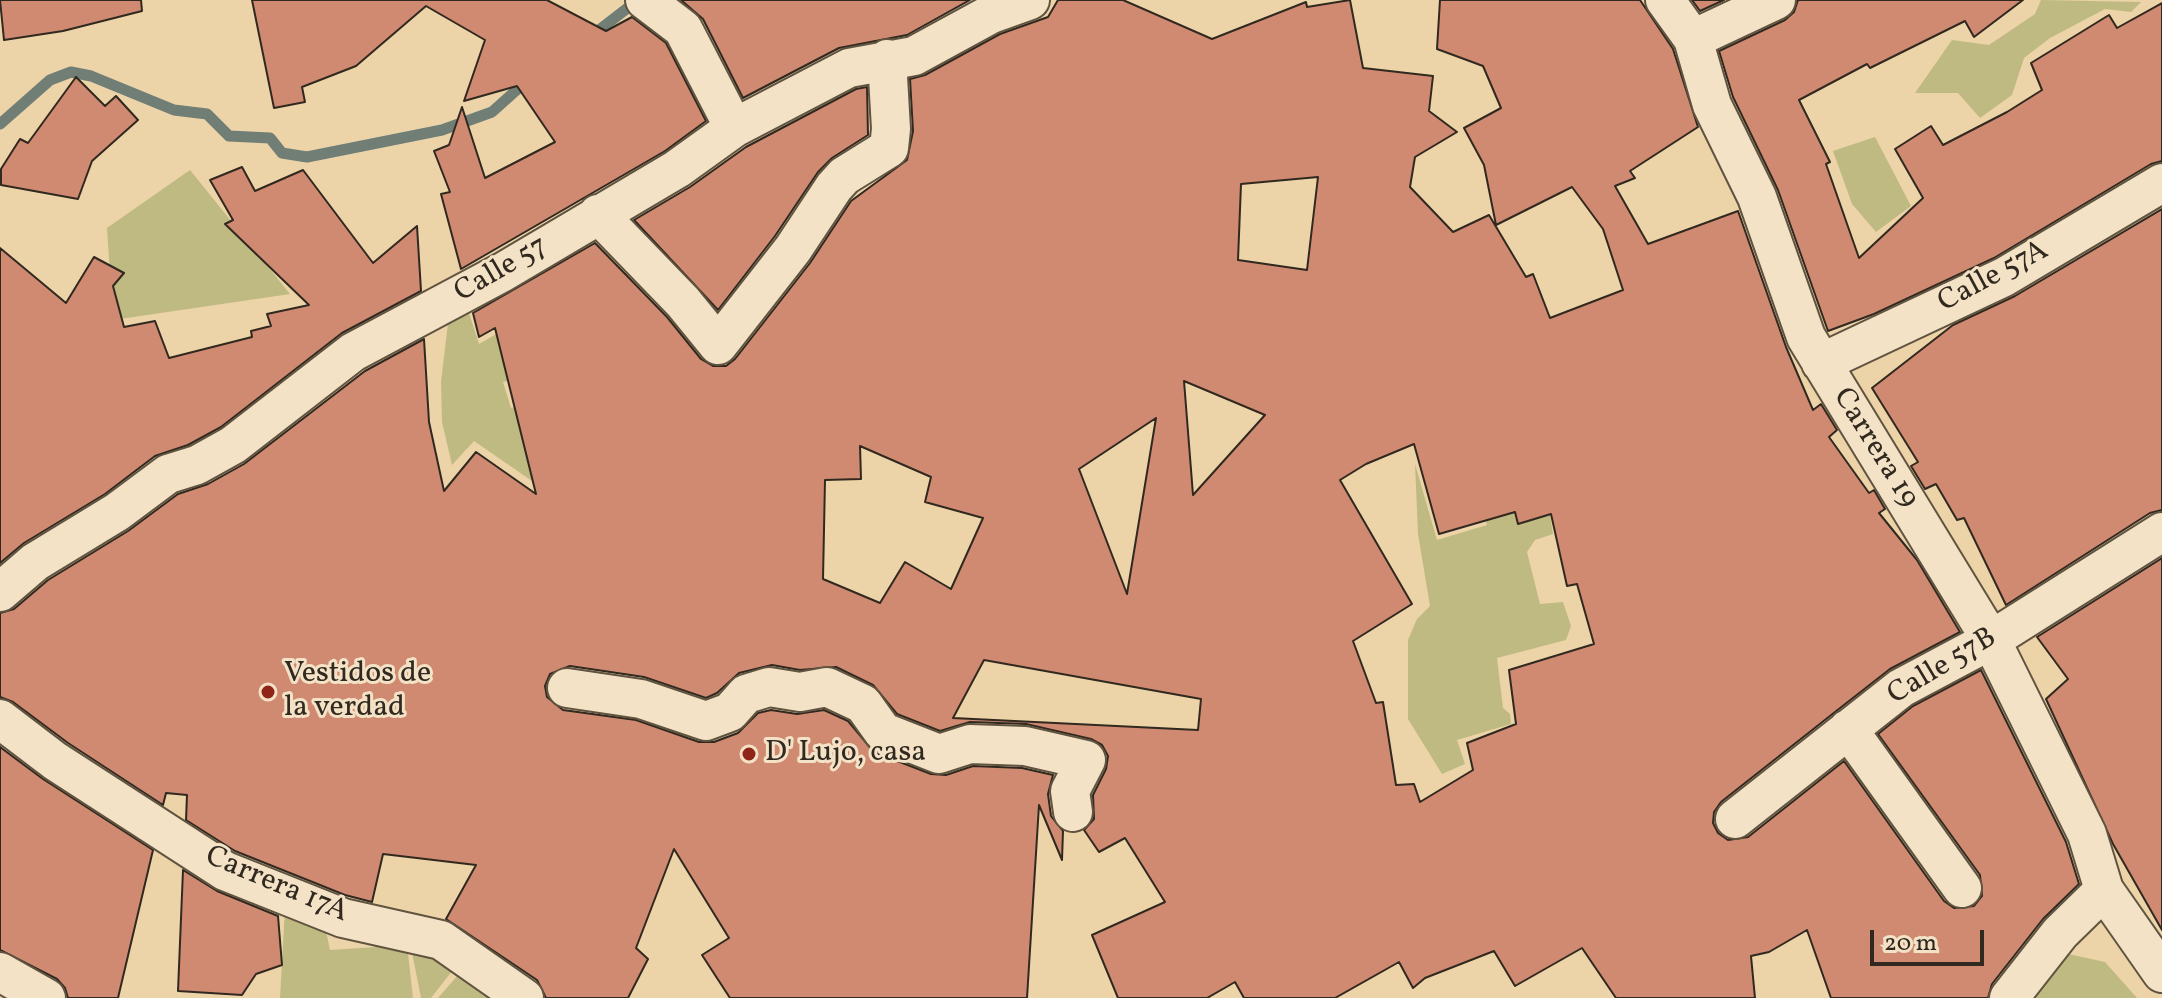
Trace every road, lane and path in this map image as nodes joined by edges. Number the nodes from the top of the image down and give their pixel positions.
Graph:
1 (645, 0) edge
2 (1030, 0) edge
3 (1665, 0) edge
4 (1776, 0) edge
5 (1693, 39) junction
6 (887, 59) junction
7 (734, 128) junction
8 (2162, 183) edge
9 (598, 214) junction
10 (1821, 363) junction
11 (2162, 532) edge
12 (0, 592) edge
13 (1991, 640) junction
14 (567, 688) dead end
15 (0, 719) edge
16 (1848, 729) junction
17 (1073, 812) dead end
18 (1735, 819) dead end
19 (1962, 888) dead end
20 (2104, 890) junction
21 (0, 972) edge
22 (2162, 973) edge
23 (46, 998) edge
24 (524, 998) edge
25 (2009, 998) edge

1 - 7 street
2 - 6 street, Calle 57
3 - 5 street, Carrera 19
4 - 5 street
5 - 10 street, Carrera 19
6 - 7 street, Calle 57
6 - 9 street
7 - 9 street, Calle 57
8 - 10 street, Calle 57A
9 - 12 street, Calle 57
10 - 13 street, Carrera 19
11 - 13 street, Calle 57B
13 - 16 street, Calle 57B
13 - 20 street, Carrera 19
14 - 17 street
15 - 24 street, Carrera 17A
16 - 18 street, Calle 57B
16 - 19 street
20 - 22 street, Carrera 19
20 - 25 street
21 - 23 street

